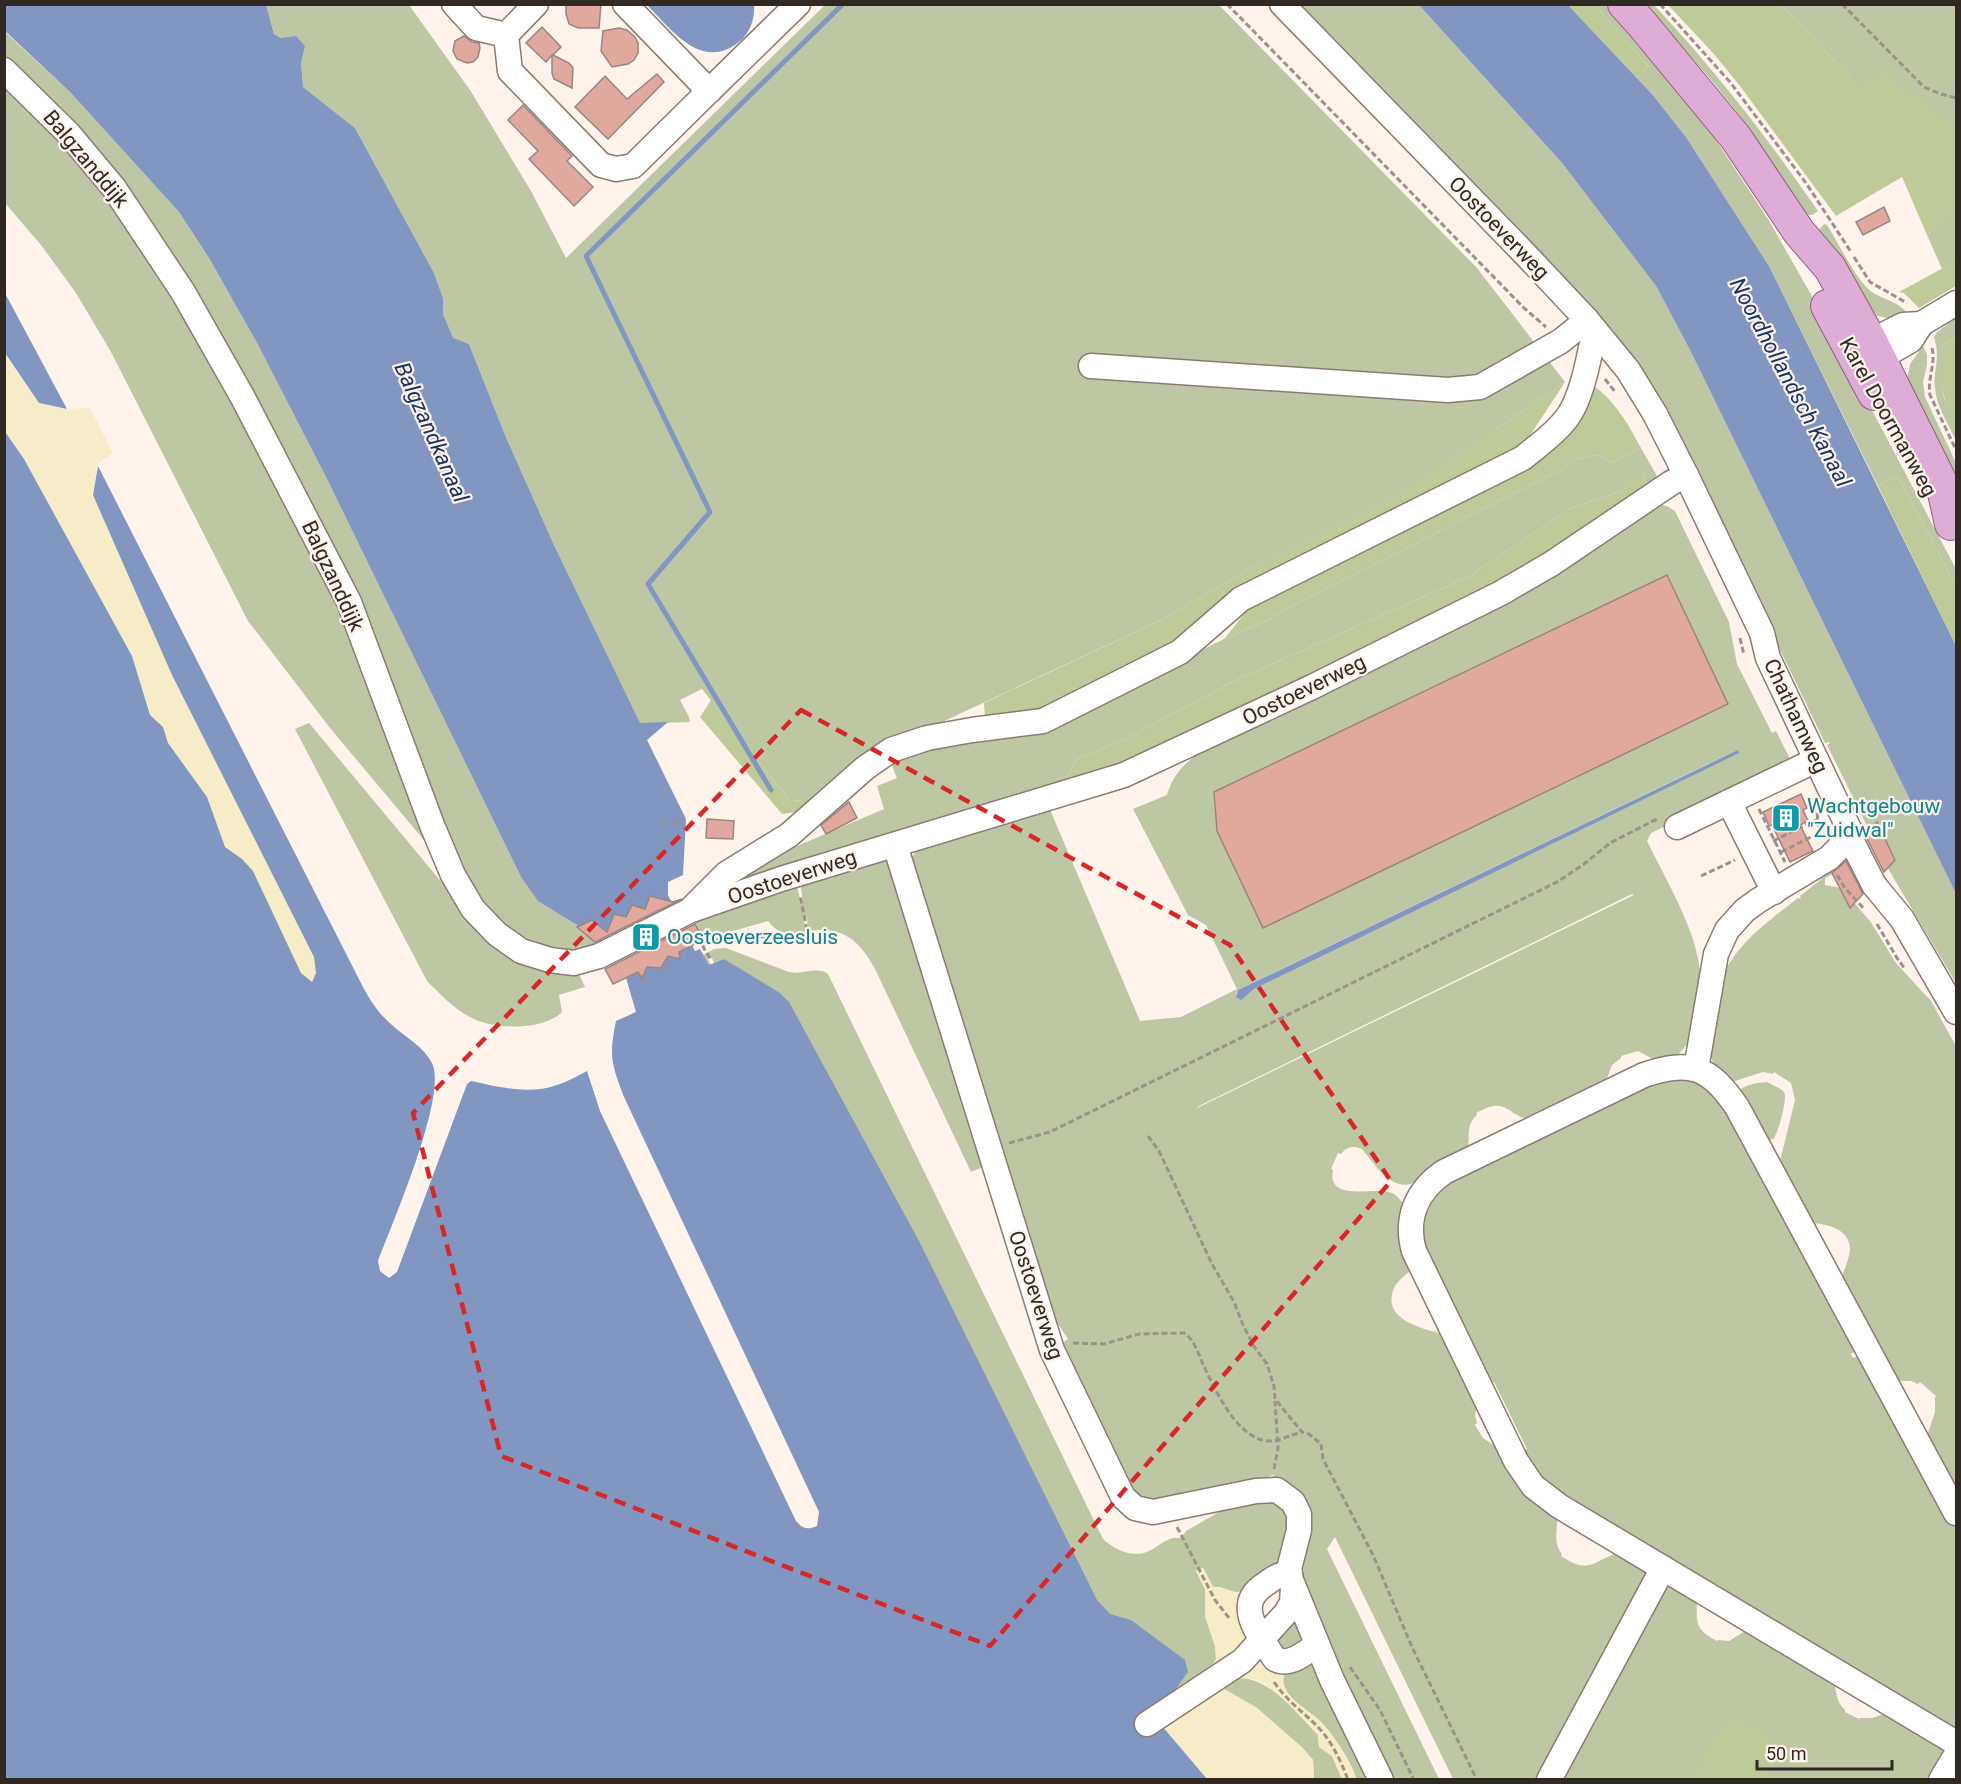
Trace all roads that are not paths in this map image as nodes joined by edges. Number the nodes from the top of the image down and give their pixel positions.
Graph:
1 (454, 4) edge
2 (536, 4) edge
3 (625, 4) edge
4 (1282, 4) edge
5 (1624, 4) edge
6 (795, 5) edge
7 (506, 35) junction
8 (4, 70) edge
9 (709, 91) junction
10 (1956, 303) edge
11 (1591, 325) junction
12 (1869, 353) junction
13 (1091, 366) dead end
14 (1686, 475) junction
15 (1954, 530) edge
16 (1762, 633) joint
17 (1816, 760) junction
18 (1729, 802) junction
19 (1669, 822) road end
20 (895, 845) junction
21 (1839, 853) junction
22 (1784, 886) junction
23 (689, 911) junction
24 (1956, 996) edge
25 (1956, 1012) edge
26 (1695, 1069) junction
27 (1956, 1513) edge
28 (1663, 1568) junction
29 (1291, 1576) junction
30 (1263, 1640) junction
31 (1317, 1644) junction
32 (1147, 1724) dead end
33 (1956, 1743) edge
34 (1956, 1755) edge
35 (1381, 1779) edge
36 (1549, 1779) edge
37 (1941, 1779) edge

1 - 7 street
2 - 7 street
3 - 9 street
4 - 11 street, Oostoeverweg
5 - 12 main road, Karel Doormanweg
6 - 9 street
7 - 9 street
8 - 23 street, Balgzanddijk
10 - 12 street
11 - 13 street
11 - 14 street, Oostoeverweg
11 - 23 street
12 - 15 main road, Karel Doormanweg
14 - 16 street, Oostoeverweg
14 - 20 street, Oostoeverweg
16 - 17 street, Chathamweg
17 - 18 street
17 - 21 street, Chathamweg
18 - 19 street
18 - 22 street
20 - 23 street, Oostoeverweg
20 - 29 street, Oostoeverweg
21 - 22 street
21 - 24 street, Chathamweg
21 - 25 street, Chathamweg
22 - 26 street
26 - 27 street
26 - 28 street
28 - 33 street
28 - 36 street
29 - 30 street
29 - 30 street
29 - 31 street
30 - 31 street
30 - 32 street
31 - 35 street
34 - 37 street

